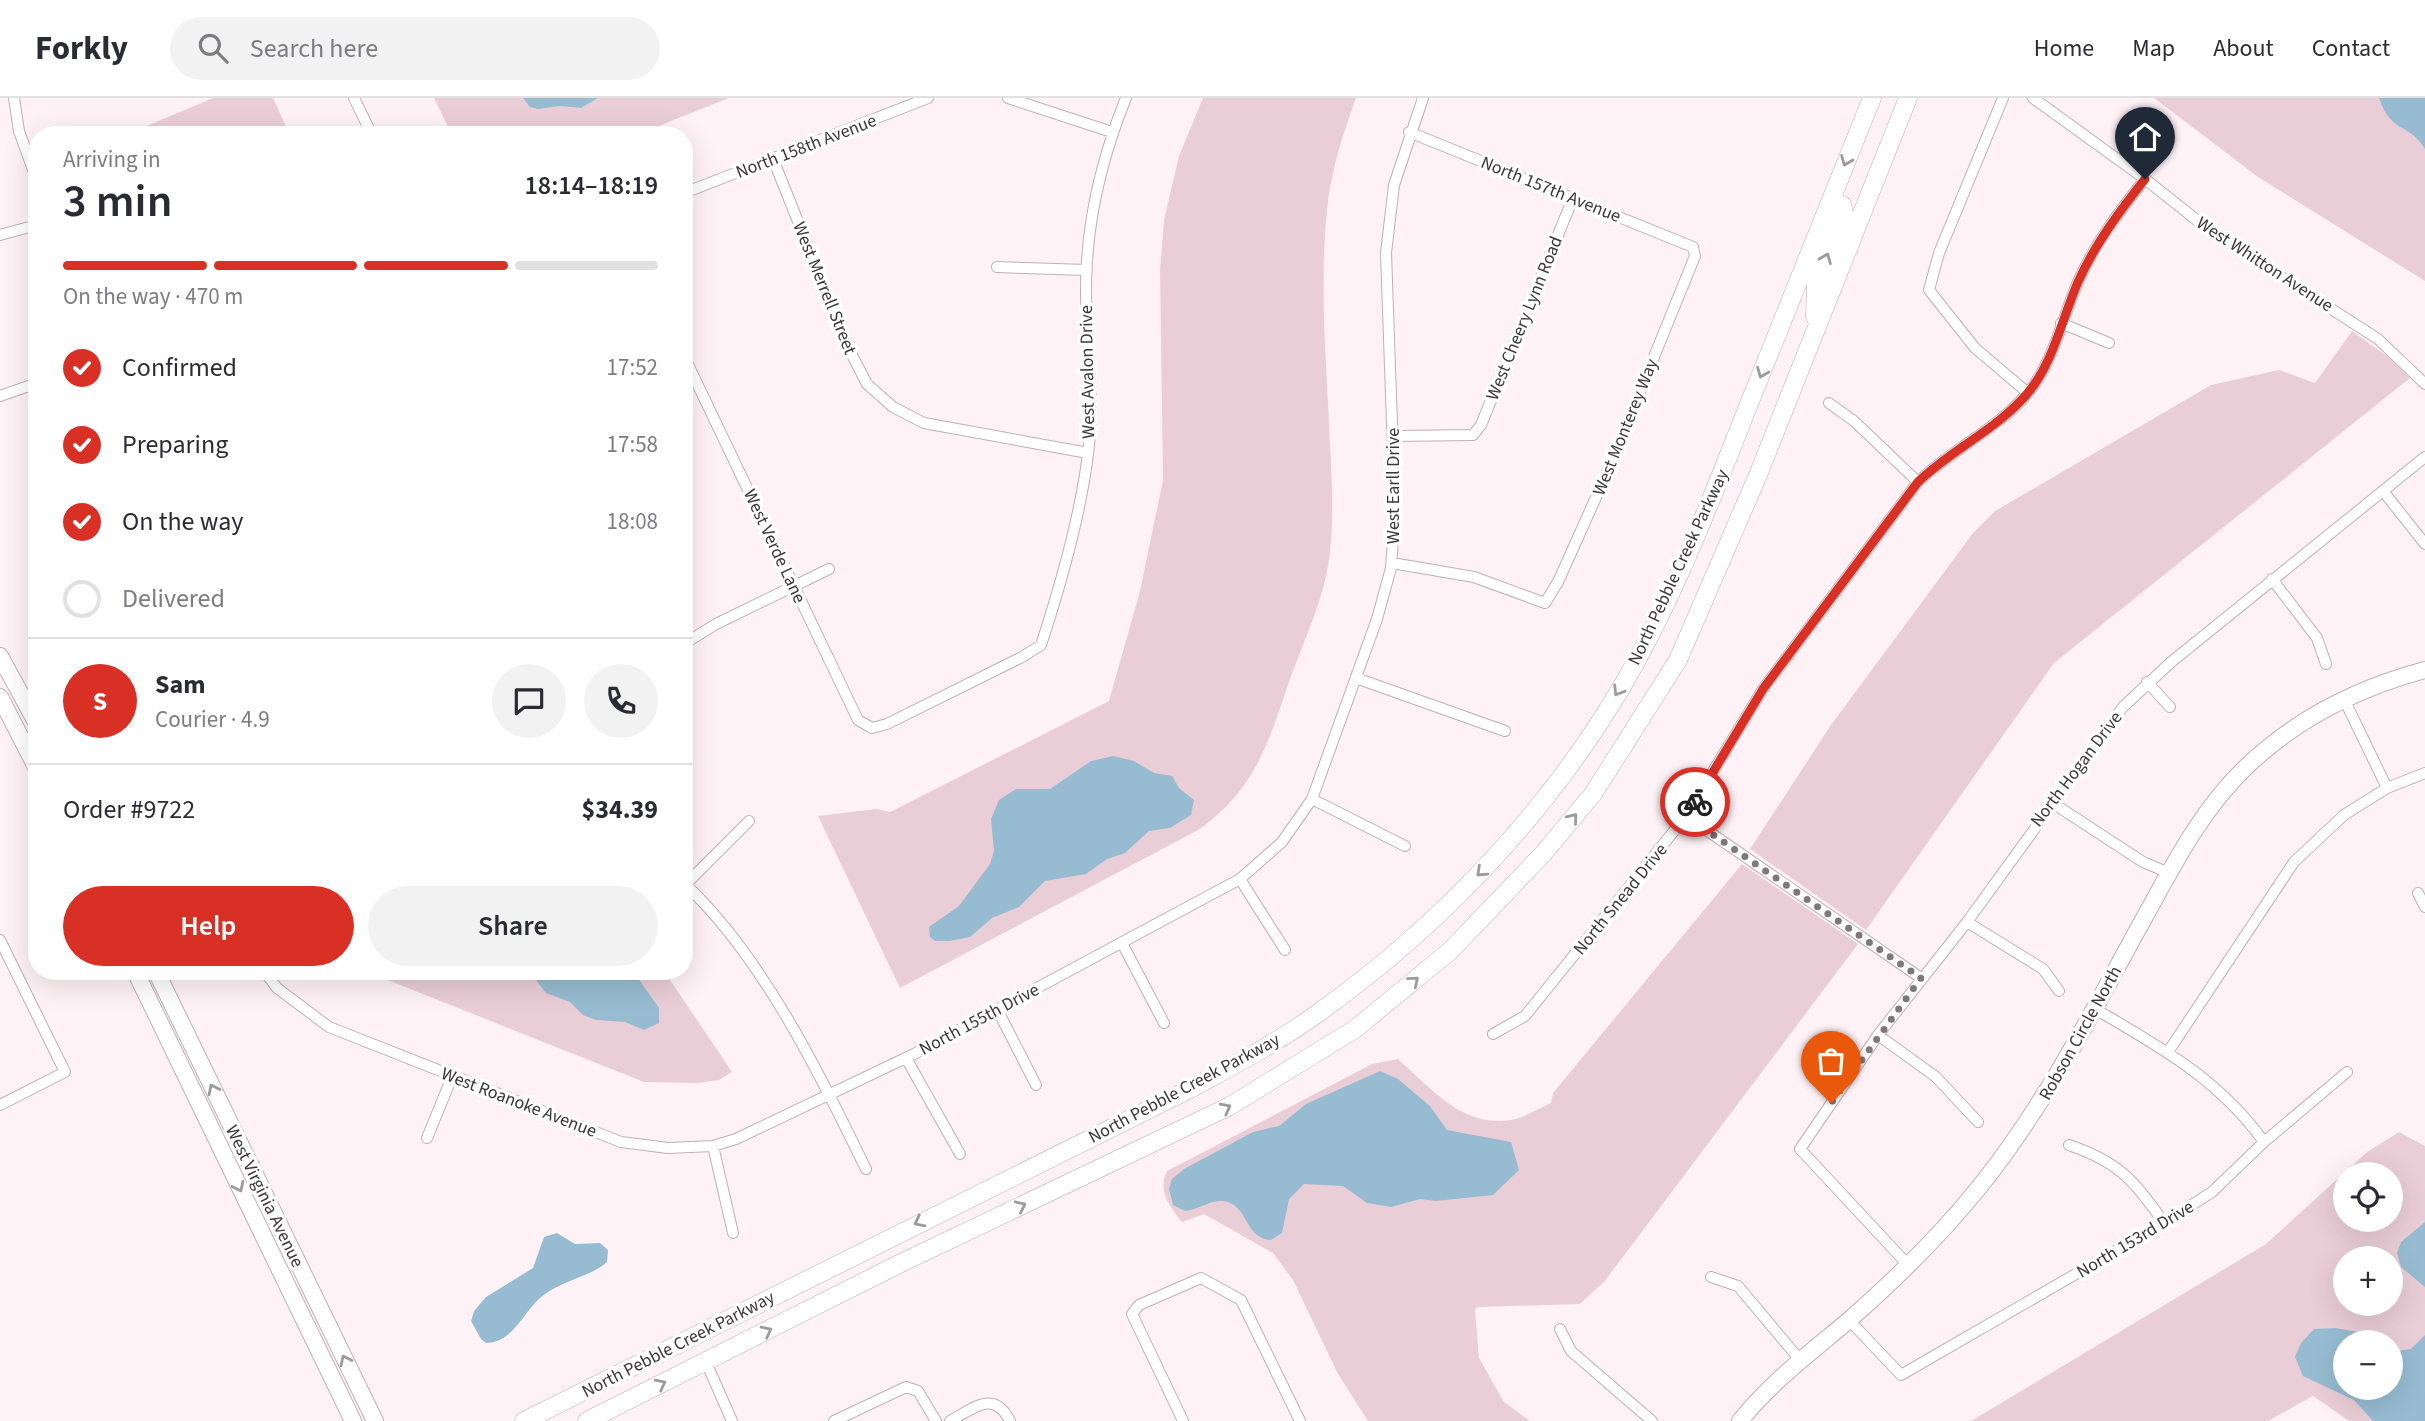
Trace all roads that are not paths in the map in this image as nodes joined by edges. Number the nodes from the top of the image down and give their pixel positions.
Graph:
1 (14, 98) edge
2 (354, 98) edge
3 (928, 98) edge
4 (1008, 98) edge
5 (1126, 98) edge
6 (1423, 98) edge
7 (1872, 98) edge
8 (1908, 98) edge
9 (2003, 98) edge
10 (2033, 98) edge
11 (368, 126) edge
12 (1112, 132) junction
13 (1409, 132) junction
14 (28, 156) edge
15 (773, 159) junction
16 (2145, 179) junction
17 (693, 190) edge
18 (1573, 198) junction
19 (1831, 200) junction
20 (28, 227) edge
21 (0, 235) edge
22 (1693, 247) joint
23 (997, 267) dead end
24 (1087, 270) junction
25 (2061, 323) junction
26 (1816, 324) junction
27 (2109, 343) dead end
28 (693, 375) edge
29 (2425, 384) edge
30 (28, 386) edge
31 (2028, 393) junction
32 (0, 396) edge
33 (1829, 403) dead end
34 (1393, 436) junction
35 (1088, 453) junction
36 (2425, 457) edge
37 (1918, 482) junction
38 (2383, 491) junction
39 (2425, 544) edge
40 (1392, 564) junction
41 (829, 569) dead end
42 (2272, 579) junction
43 (793, 586) junction
44 (693, 638) edge
45 (0, 656) edge
46 (2326, 664) dead end
47 (2425, 670) edge
48 (1356, 678) junction
49 (2147, 682) junction
50 (0, 697) edge
51 (2344, 699) junction
52 (28, 707) edge
53 (2170, 707) dead end
54 (873, 729) joint
55 (1505, 731) dead end
56 (28, 751) edge
57 (2425, 773) edge
58 (2387, 788) junction
59 (1312, 799) junction
60 (2051, 802) junction
61 (1686, 816) junction
62 (749, 821) dead end
63 (1405, 846) dead end
64 (2169, 873) junction
65 (693, 876) edge
66 (1240, 879) junction
67 (2418, 892) dead end
68 (693, 893) edge
69 (2425, 907) edge
70 (1967, 922) junction
71 (0, 940) edge
72 (1122, 943) junction
73 (1285, 950) dead end
74 (1921, 978) junction
75 (139, 980) edge
76 (160, 980) edge
77 (271, 980) edge
78 (2059, 991) dead end
79 (998, 1009) junction
80 (2095, 1009) junction
81 (1164, 1023) dead end
82 (1493, 1034) dead end
83 (1878, 1035) junction
84 (2168, 1052) junction
85 (906, 1058) junction
86 (2347, 1072) dead end
87 (452, 1077) junction
88 (1035, 1085) dead end
89 (829, 1094) junction
90 (0, 1105) edge
91 (1978, 1122) dead end
92 (427, 1138) dead end
93 (2264, 1142) junction
94 (2069, 1145) dead end
95 (713, 1146) junction
96 (960, 1154) dead end
97 (866, 1169) dead end
98 (980, 1191) junction
99 (993, 1220) junction
100 (2164, 1223) junction
101 (733, 1233) dead end
102 (1909, 1266) junction
103 (1711, 1277) dead end
104 (1849, 1320) junction
105 (1560, 1329) dead end
106 (693, 1336) junction
107 (1800, 1360) junction
108 (706, 1362) junction
109 (839, 1420) edge
110 (353, 1421) edge
111 (375, 1421) edge
112 (524, 1421) edge
113 (587, 1421) edge
114 (732, 1421) edge
115 (936, 1421) edge
116 (950, 1421) edge
117 (1010, 1421) edge
118 (1183, 1421) edge
119 (1300, 1421) edge
120 (1652, 1421) edge
121 (1740, 1421) edge

1 - 14 street
2 - 11 street
3 - 15 street, North 158th Avenue
4 - 12 street
5 - 12 street, West Avalon Drive
6 - 13 street, West Earll Drive
7 -> 19 main road, North Pebble Creek Parkway
8 - 26 main road, North Pebble Creek Parkway
9 - 31 street
10 - 16 street, West Whitton Avenue
12 - 24 street, West Avalon Drive
13 - 18 street, North 157th Avenue
13 - 34 street, West Earll Drive
15 - 17 street, North 158th Avenue
15 - 35 street, West Merrell Street
16 - 25 street, North Snead Drive
16 - 29 street, West Whitton Avenue
18 - 22 street, North 157th Avenue
18 - 34 street, West Cheery Lynn Road
26 -> 19 main road
19 -> 98 main road, North Pebble Creek Parkway
20 - 21 street
22 - 40 street, West Monterey Way
23 - 24 street
24 - 35 street, West Avalon Drive
25 - 27 street
25 - 31 street, North Snead Drive
99 -> 26 main road, North Pebble Creek Parkway
28 - 43 street, West Verde Lane
30 - 32 street
31 - 37 street, North Snead Drive
33 - 37 street
34 - 40 street, West Earll Drive
35 - 54 street, West Avalon Drive
36 - 38 street, North Hogan Drive
37 - 61 street, North Snead Drive
38 - 39 street
38 - 42 street, North Hogan Drive
40 - 48 street, West Earll Drive
41 - 43 street
42 - 46 street
42 - 49 street, North Hogan Drive
43 - 44 street
43 - 54 street, West Verde Lane
45 - 52 main road
47 - 51 main road, Robson Circle North
48 - 55 street
48 - 59 street, West Earll Drive
49 - 53 street
49 - 60 street, North Hogan Drive
50 - 56 main road
51 - 58 street
51 - 64 main road, Robson Circle North
57 - 58 street
58 - 84 street
59 - 63 street
59 - 66 street, West Earll Drive
60 - 64 street
60 - 70 street, North Hogan Drive
61 - 74 street
61 - 82 street, North Snead Drive
62 - 65 street
64 - 80 main road, Robson Circle North
66 - 72 street, North 155th Drive
66 - 73 street
67 - 69 street
68 - 89 street
70 - 74 street, North Hogan Drive
70 - 78 street
71 - 90 street
72 - 79 street, North 155th Drive
72 - 81 street
74 - 83 street, North Hogan Drive
75 -> 110 main road, West Virginia Avenue
111 -> 76 main road, West Virginia Avenue
77 - 87 street, West Roanoke Avenue
79 - 85 street, North 155th Drive
79 - 88 street
80 - 84 street
80 - 102 main road, Robson Circle North
83 - 91 street
83 - 102 street, North Hogan Drive
84 - 93 street
85 - 89 street, North 155th Drive
85 - 96 street
86 - 93 street, North 153rd Drive
87 - 92 street
87 - 95 street, West Roanoke Avenue
89 - 95 street, North 155th Drive
89 - 97 street
93 - 100 street, North 153rd Drive
94 - 100 street
95 - 101 street
98 - 99 main road
98 -> 106 main road, North Pebble Creek Parkway
108 -> 99 main road, North Pebble Creek Parkway
100 - 104 street, North 153rd Drive
102 - 104 main road, Robson Circle North
103 - 107 street
104 - 107 main road, Robson Circle North
105 - 120 street
106 - 108 main road
106 - 112 main road, North Pebble Creek Parkway
107 - 121 main road, Robson Circle North
113 -> 108 main road, North Pebble Creek Parkway
108 - 114 street
109 - 115 street
116 - 117 street
118 - 119 street

